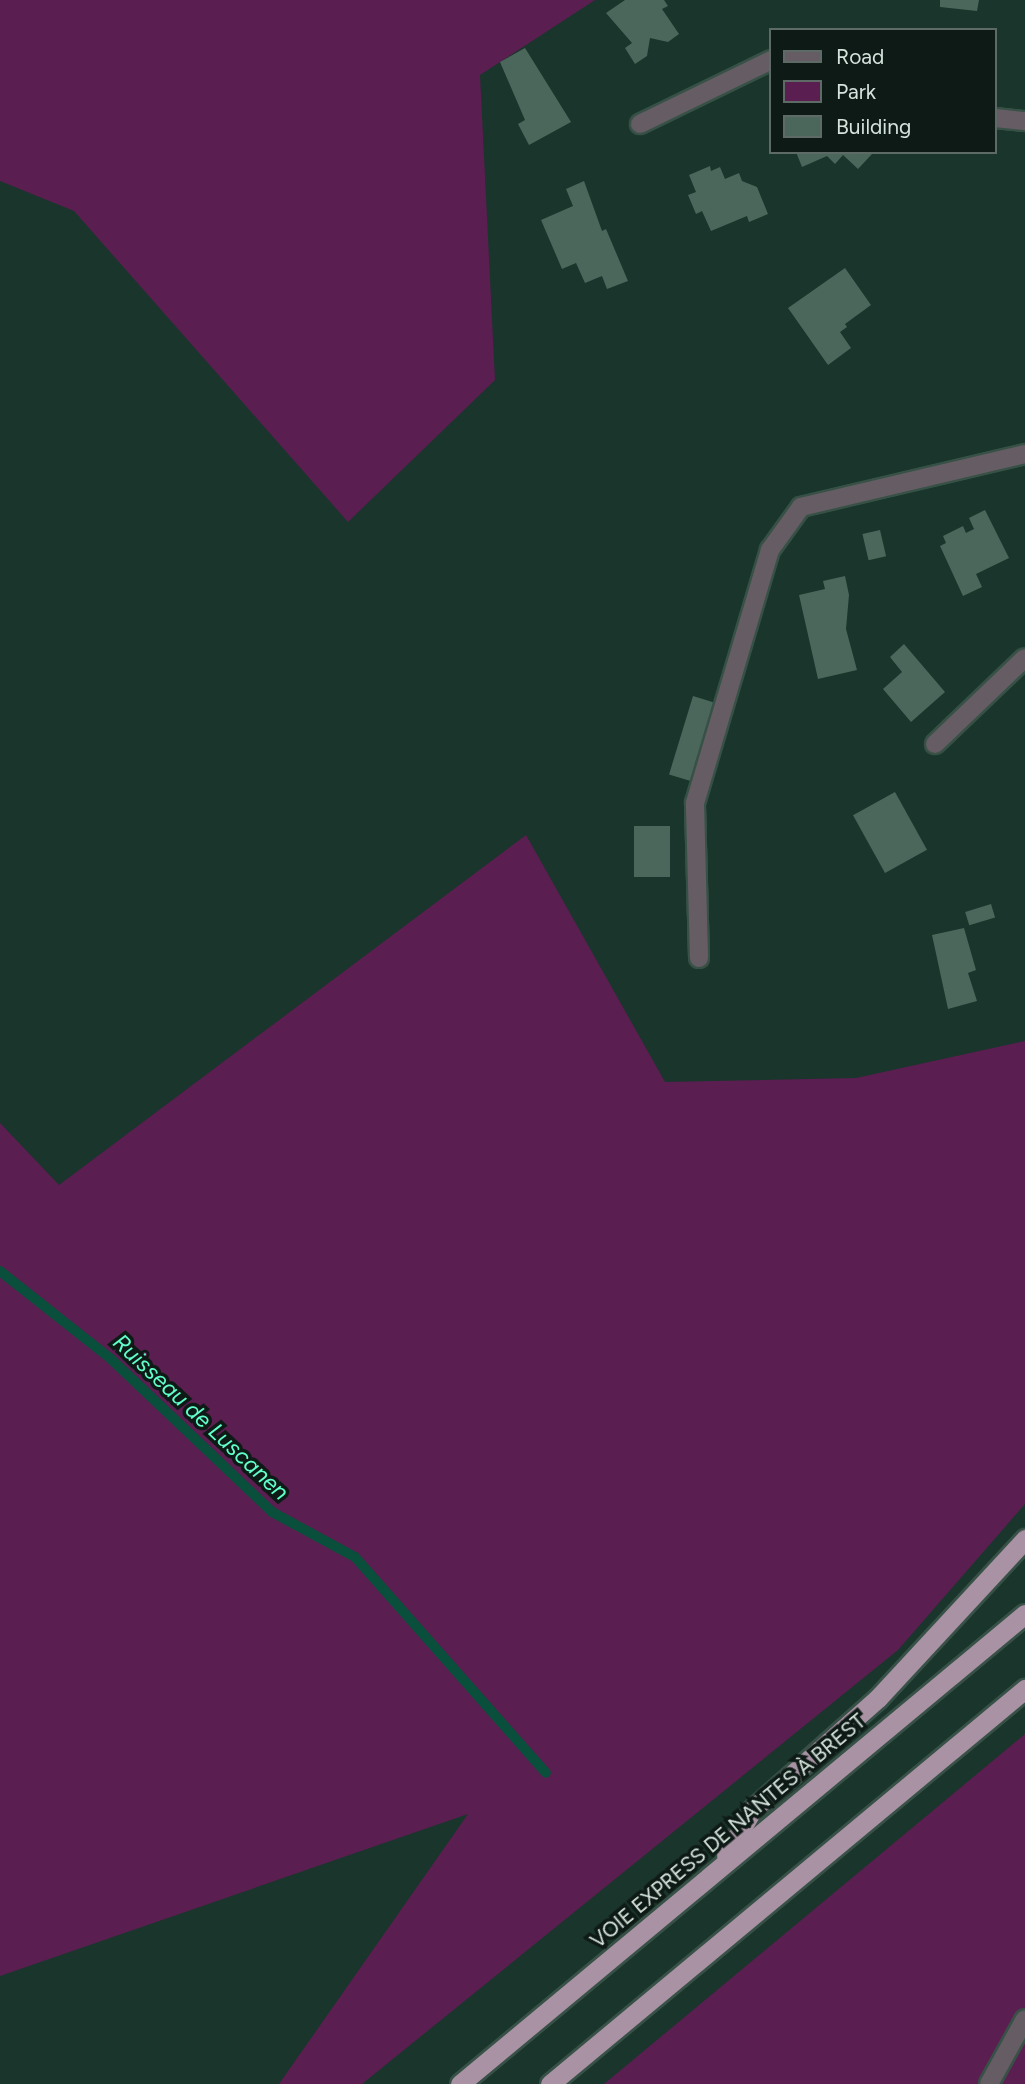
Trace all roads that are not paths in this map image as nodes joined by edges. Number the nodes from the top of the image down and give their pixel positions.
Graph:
1 (769, 61) edge
2 (997, 118) edge
3 (1025, 121) edge
4 (640, 124) dead end
5 (1025, 454) edge
6 (1025, 658) edge
7 (934, 744) dead end
8 (699, 958) dead end
9 (1025, 1539) edge
10 (1025, 1614) edge
11 (1025, 1689) edge
12 (719, 1867) junction
13 (1025, 2020) edge
14 (460, 2084) edge
15 (550, 2084) edge
16 (989, 2084) edge

1 - 4 street
2 - 3 street
5 - 8 street
6 - 7 street
9 - 12 highway
10 - 12 highway, VOIE EXPRESS DE NANTES À BREST
11 - 15 highway
12 - 14 highway, VOIE EXPRESS DE NANTES À BREST
13 - 16 street

